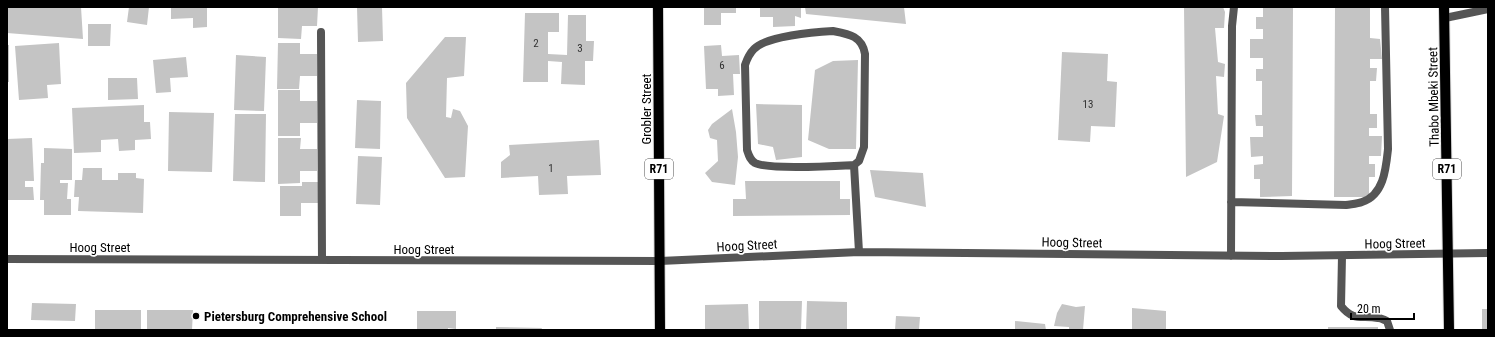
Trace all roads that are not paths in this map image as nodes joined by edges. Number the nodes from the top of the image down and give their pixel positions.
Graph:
1 (658, 7) edge
2 (1234, 7) edge
3 (1385, 7) edge
4 (1444, 7) edge
5 (1488, 8) edge
6 (1444, 18) junction
7 (321, 32) dead end
8 (854, 165) junction
9 (1231, 202) junction
10 (859, 252) junction
11 (1448, 253) junction
12 (1488, 253) edge
13 (1231, 256) junction
14 (1342, 256) junction
15 (7, 259) edge
16 (322, 260) junction
17 (660, 261) junction
18 (660, 330) edge
19 (1390, 330) edge
20 (1449, 330) edge

1 - 17 main road, Grobler Street / R71
2 - 9 street
3 - 9 street
4 - 6 main road, Thabo Mbeki Street / R71
5 - 6 street
6 - 11 main road, Thabo Mbeki Street / R71
7 - 16 street
8 - 8 street
8 - 10 street
9 - 13 street
10 - 13 street, Hoog Street
10 - 17 street, Hoog Street
11 - 12 street, Hoog Street
11 - 14 street, Hoog Street
11 - 20 main road, Thabo Mbeki Street / R71
13 - 14 street, Hoog Street
14 - 19 street
15 - 16 street, Hoog Street
16 - 17 street, Hoog Street
17 - 18 main road, Grobler Street / R71

